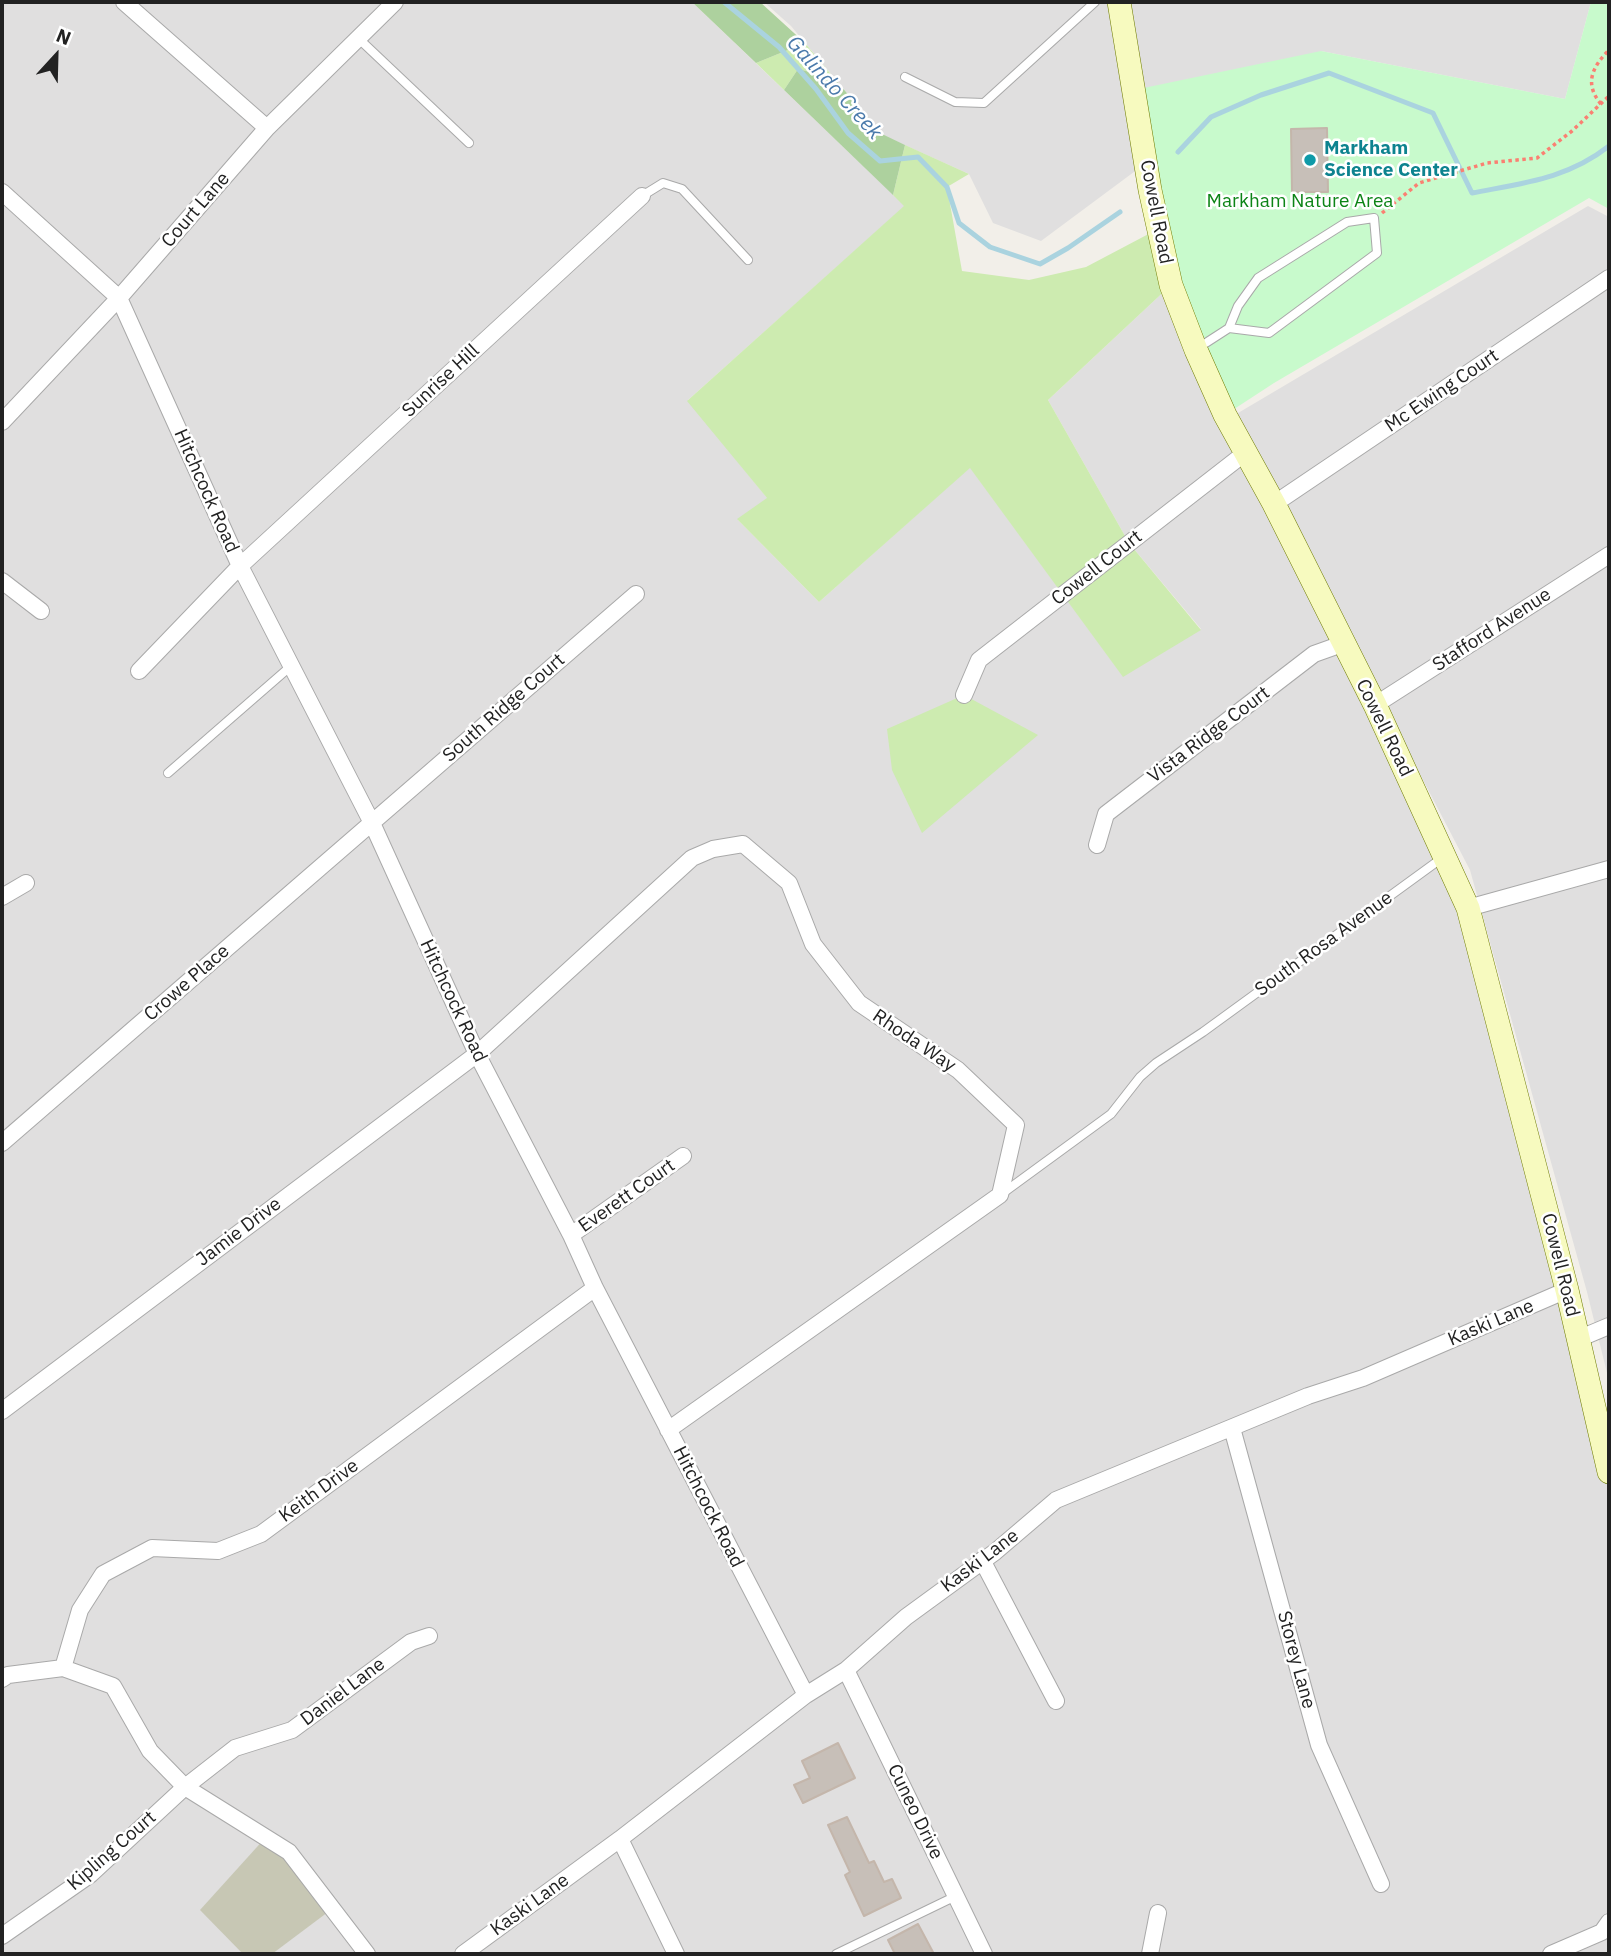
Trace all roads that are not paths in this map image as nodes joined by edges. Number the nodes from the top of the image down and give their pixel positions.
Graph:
1 (124, 2) edge
2 (395, 2) edge
3 (1095, 2) edge
4 (1119, 2) edge
5 (358, 38) junction
6 (905, 77) dead end
7 (267, 128) junction
8 (469, 143) dead end
9 (2, 192) edge
10 (642, 196) joint
11 (748, 260) dead end
12 (1609, 278) edge
13 (118, 298) junction
14 (1229, 328) junction
15 (1196, 350) junction
16 (2, 422) edge
17 (1245, 453) junction
18 (1275, 503) junction
19 (1609, 555) edge
20 (240, 566) junction
21 (2, 581) edge
22 (636, 594) dead end
23 (41, 611) dead end
24 (1342, 644) junction
25 (291, 666) junction
26 (139, 671) dead end
27 (964, 695) dead end
28 (1374, 705) junction
29 (168, 773) dead end
30 (372, 823) junction
31 (1097, 845) dead end
32 (1444, 856) junction
33 (1609, 869) edge
34 (26, 883) dead end
35 (2, 897) edge
36 (1468, 908) junction
37 (477, 1054) junction
38 (2, 1143) edge
39 (683, 1156) dead end
40 (1000, 1195) junction
41 (571, 1235) junction
42 (595, 1288) junction
43 (1567, 1290) junction
44 (1609, 1326) edge
45 (1578, 1339) junction
46 (2, 1410) edge
47 (1233, 1429) junction
48 (668, 1430) junction
49 (1609, 1472) edge
50 (982, 1560) junction
51 (429, 1636) dead end
52 (63, 1668) junction
53 (846, 1670) junction
54 (2, 1679) edge
55 (806, 1695) junction
56 (1056, 1701) dead end
57 (185, 1787) junction
58 (620, 1839) junction
59 (1381, 1884) dead end
60 (956, 1896) junction
61 (1158, 1913) dead end
62 (1607, 1930) edge
63 (2, 1936) edge
64 (367, 1954) edge
65 (463, 1954) edge
66 (676, 1954) edge
67 (836, 1954) edge
68 (984, 1954) edge
69 (1150, 1954) edge
70 (1551, 1954) edge

1 - 7 street
2 - 5 street, Court Lane
3 - 6 lane
4 - 15 street, Cowell Road
5 - 7 street, Court Lane
5 - 8 lane
7 - 13 street, Court Lane
9 - 13 street
10 - 11 lane
10 - 20 street, Sunrise Hill
12 - 18 street, Mc Ewing Court
13 - 16 street, Court Lane
13 - 20 street, Hitchcock Road
14 - 14 lane
14 - 15 lane
15 - 17 street, Cowell Road
17 - 18 street, Cowell Road
17 - 27 street, Cowell Court
18 - 24 street, Cowell Road
19 - 28 street, Stafford Avenue
20 - 25 street, Hitchcock Road
20 - 26 street, Sunrise Hill
21 - 23 street
22 - 30 street, South Ridge Court
24 - 28 street, Cowell Road
24 - 31 street, Vista Ridge Court
25 - 29 lane
25 - 30 street, Hitchcock Road
28 - 32 street, Cowell Road
30 - 37 street, Hitchcock Road
30 - 38 street, Crowe Place
32 - 36 street, Cowell Road
32 - 40 lane, South Rosa Avenue
33 - 36 street
34 - 35 street
36 - 43 street, Cowell Road
37 - 40 street, Rhoda Way
37 - 41 street, Hitchcock Road
37 - 46 street, Jamie Drive
39 - 41 street, Everett Court
40 - 48 street
41 - 42 street, Hitchcock Road
42 - 48 street, Hitchcock Road
42 - 52 street, Keith Drive
43 - 45 street, Cowell Road
43 - 47 street, Kaski Lane
44 - 45 street
45 - 49 street, Cowell Road
47 - 50 street, Kaski Lane
47 - 59 street, Storey Lane
48 - 55 street, Hitchcock Road
50 - 53 street, Kaski Lane
50 - 56 street
51 - 57 street, Daniel Lane
52 - 54 street
52 - 57 street
53 - 55 street, Kaski Lane
53 - 60 street, Cuneo Drive
55 - 58 street, Kaski Lane
57 - 63 street, Kipling Court
57 - 64 street
58 - 65 street, Kaski Lane
58 - 66 street
60 - 67 lane
60 - 68 street, Cuneo Drive
61 - 69 street
62 - 70 street

